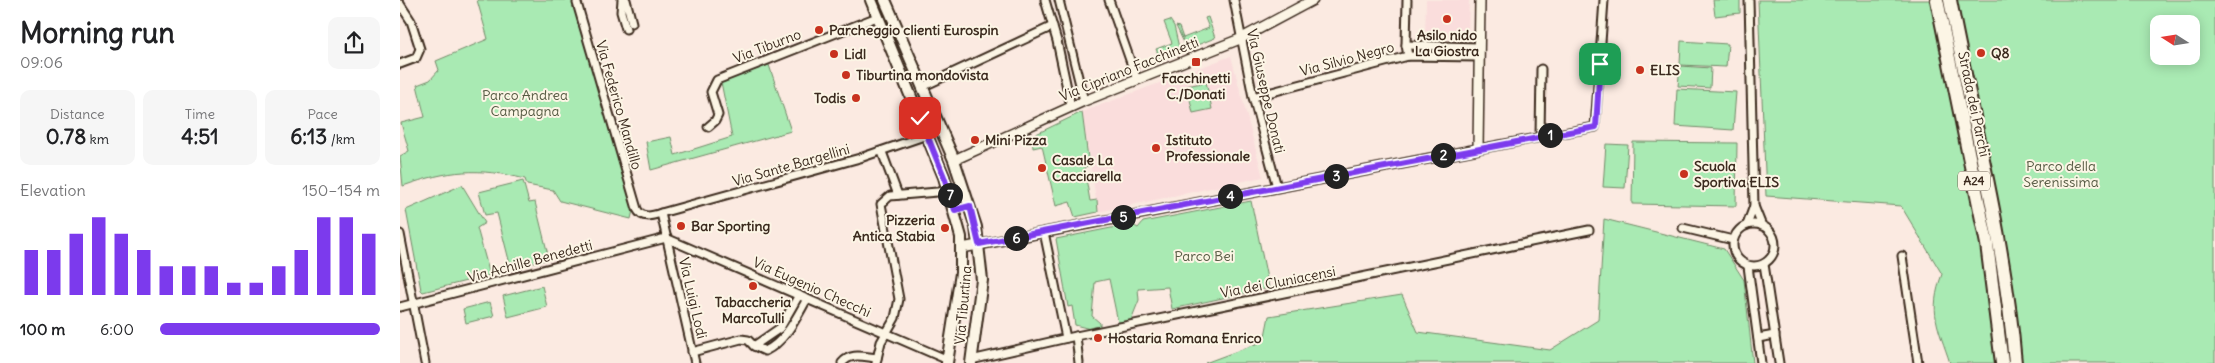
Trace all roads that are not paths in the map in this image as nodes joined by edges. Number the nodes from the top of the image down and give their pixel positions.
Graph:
1 (622, 0) edge
2 (626, 0) edge
3 (871, 0) edge
4 (885, 0) edge
5 (1045, 0) edge
6 (1059, 0) edge
7 (1109, 0) edge
8 (1234, 0) edge
9 (1407, 0) edge
10 (1480, 0) edge
11 (1604, 0) edge
12 (1749, 0) edge
13 (1937, 0) edge
14 (1950, 0) edge
15 (1310, 1) edge
16 (577, 3) dead end
17 (400, 4) edge
18 (877, 17) junction
19 (632, 22) dead end
20 (1053, 26) junction
21 (895, 27) junction
22 (626, 30) dead end
23 (883, 32) junction
24 (1240, 39) junction
25 (1406, 45) junction
26 (1479, 47) junction
27 (1408, 56) junction
28 (1479, 57) junction
29 (400, 64) edge
30 (1541, 69) dead end
31 (1138, 80) junction
32 (922, 87) junction
33 (1253, 97) junction
34 (1084, 101) junction
35 (1071, 107) junction
36 (708, 127) dead end
37 (927, 135) junction
38 (1540, 136) junction
39 (1478, 149) junction
40 (882, 152) junction
41 (954, 160) junction
42 (1277, 187) junction
43 (949, 191) junction
44 (898, 195) junction
45 (970, 206) junction
46 (1754, 206) junction
47 (955, 210) junction
48 (639, 213) joint
49 (661, 213) junction
50 (1747, 226) junction
51 (1762, 226) junction
52 (1683, 228) dead end
53 (1589, 230) dead end
54 (1044, 232) junction
55 (400, 234) edge
56 (666, 238) junction
57 (1733, 240) junction
58 (979, 244) junction
59 (962, 248) junction
60 (1902, 256) dead end
61 (1764, 264) junction
62 (1748, 266) junction
63 (799, 295) junction
64 (807, 299) junction
65 (414, 304) junction
66 (400, 307) edge
67 (886, 334) junction
68 (1775, 335) junction
69 (1076, 336) junction
70 (1066, 338) junction
71 (1758, 338) junction
72 (754, 346) junction
73 (692, 352) junction
74 (876, 361) edge
75 (947, 361) edge
76 (971, 362) edge
77 (425, 363) edge
78 (695, 363) edge
79 (842, 363) edge
80 (1079, 363) edge
81 (1761, 363) edge
82 (1779, 363) edge
83 (1918, 363) edge
84 (2002, 363) edge
85 (2015, 363) edge

1 - 22 street
2 - 19 street
3 - 18 main road, Via Tiburtina
4 - 21 main road, Via Tiburtina
5 - 20 street
6 - 34 street
7 - 31 street
8 - 24 street, Via Giuseppe Donati
9 - 25 street
10 - 26 street
11 - 38 street
12 - 46 street
13 - 84 highway, Strada dei Parchi / A24
14 - 85 highway, Strada dei Parchi / A24
15 - 24 street, Via Cipriano Facchinetti
16 - 48 street, Via Federico Mandillo
17 - 29 street
18 - 23 main road, Via Tiburtina
18 - 36 street, Via Tiburno
20 - 32 street
20 - 35 street
21 - 23 street
21 - 32 main road, Via Tiburtina
23 - 37 main road, Via Tiburtina
24 - 31 street, Via Cipriano Facchinetti
24 - 33 street, Via Giuseppe Donati
25 - 26 street, Via Silvio Negro
25 - 27 street
26 - 28 street
27 - 28 street, Via Silvio Negro
27 - 33 street, Via Silvio Negro
28 - 39 street
30 - 38 street
31 - 34 street, Via Cipriano Facchinetti
32 - 41 main road, Via Tiburtina
33 - 42 street, Via Giuseppe Donati
34 - 35 street, Via Cipriano Facchinetti
35 - 41 street, Via Cipriano Facchinetti
37 - 40 street, Via Sante Bargellini
37 - 43 main road, Via Tiburtina
38 - 39 street
39 - 42 street
40 - 44 street
40 - 49 street, Via Sante Bargellini
41 - 45 main road, Via Tiburtina
42 - 54 street
43 - 44 street
43 - 47 main road, Via Tiburtina
44 - 67 street
45 - 47 street
45 - 58 main road, Via Tiburtina
46 - 50 street
46 - 51 street
47 - 59 main road, Via Tiburtina
48 - 49 street, Via Sante Bargellini
49 - 56 street, Via Luigi Lodi
50 - 51 street
50 - 57 street
51 - 61 street
52 - 57 street
53 - 69 street, Via dei Cluniacensi
54 - 58 street
54 - 70 street
55 - 65 street
56 - 63 street, Via Eugenio Checchi
56 - 65 street, Via Achille Benedetti
56 - 73 street, Via Luigi Lodi
57 - 62 street
58 - 59 street
58 - 76 main road, Via Tiburtina
59 - 75 main road, Via Tiburtina
60 - 83 street
61 - 62 street
61 - 68 street
62 - 71 street
63 - 64 street, Via Eugenio Checchi
63 - 72 street
64 - 67 street, Via Eugenio Checchi
64 - 72 street
65 - 66 street, Via Achille Benedetti
65 - 77 street
67 - 74 street
67 - 75 street, Via Eugenio Checchi
68 - 71 street
68 - 82 street
69 - 70 street, Via dei Cluniacensi
69 - 80 street
70 - 76 street, Via dei Cluniacensi
71 - 81 street
72 - 73 street
73 - 78 street, Via Luigi Lodi
74 - 79 street

